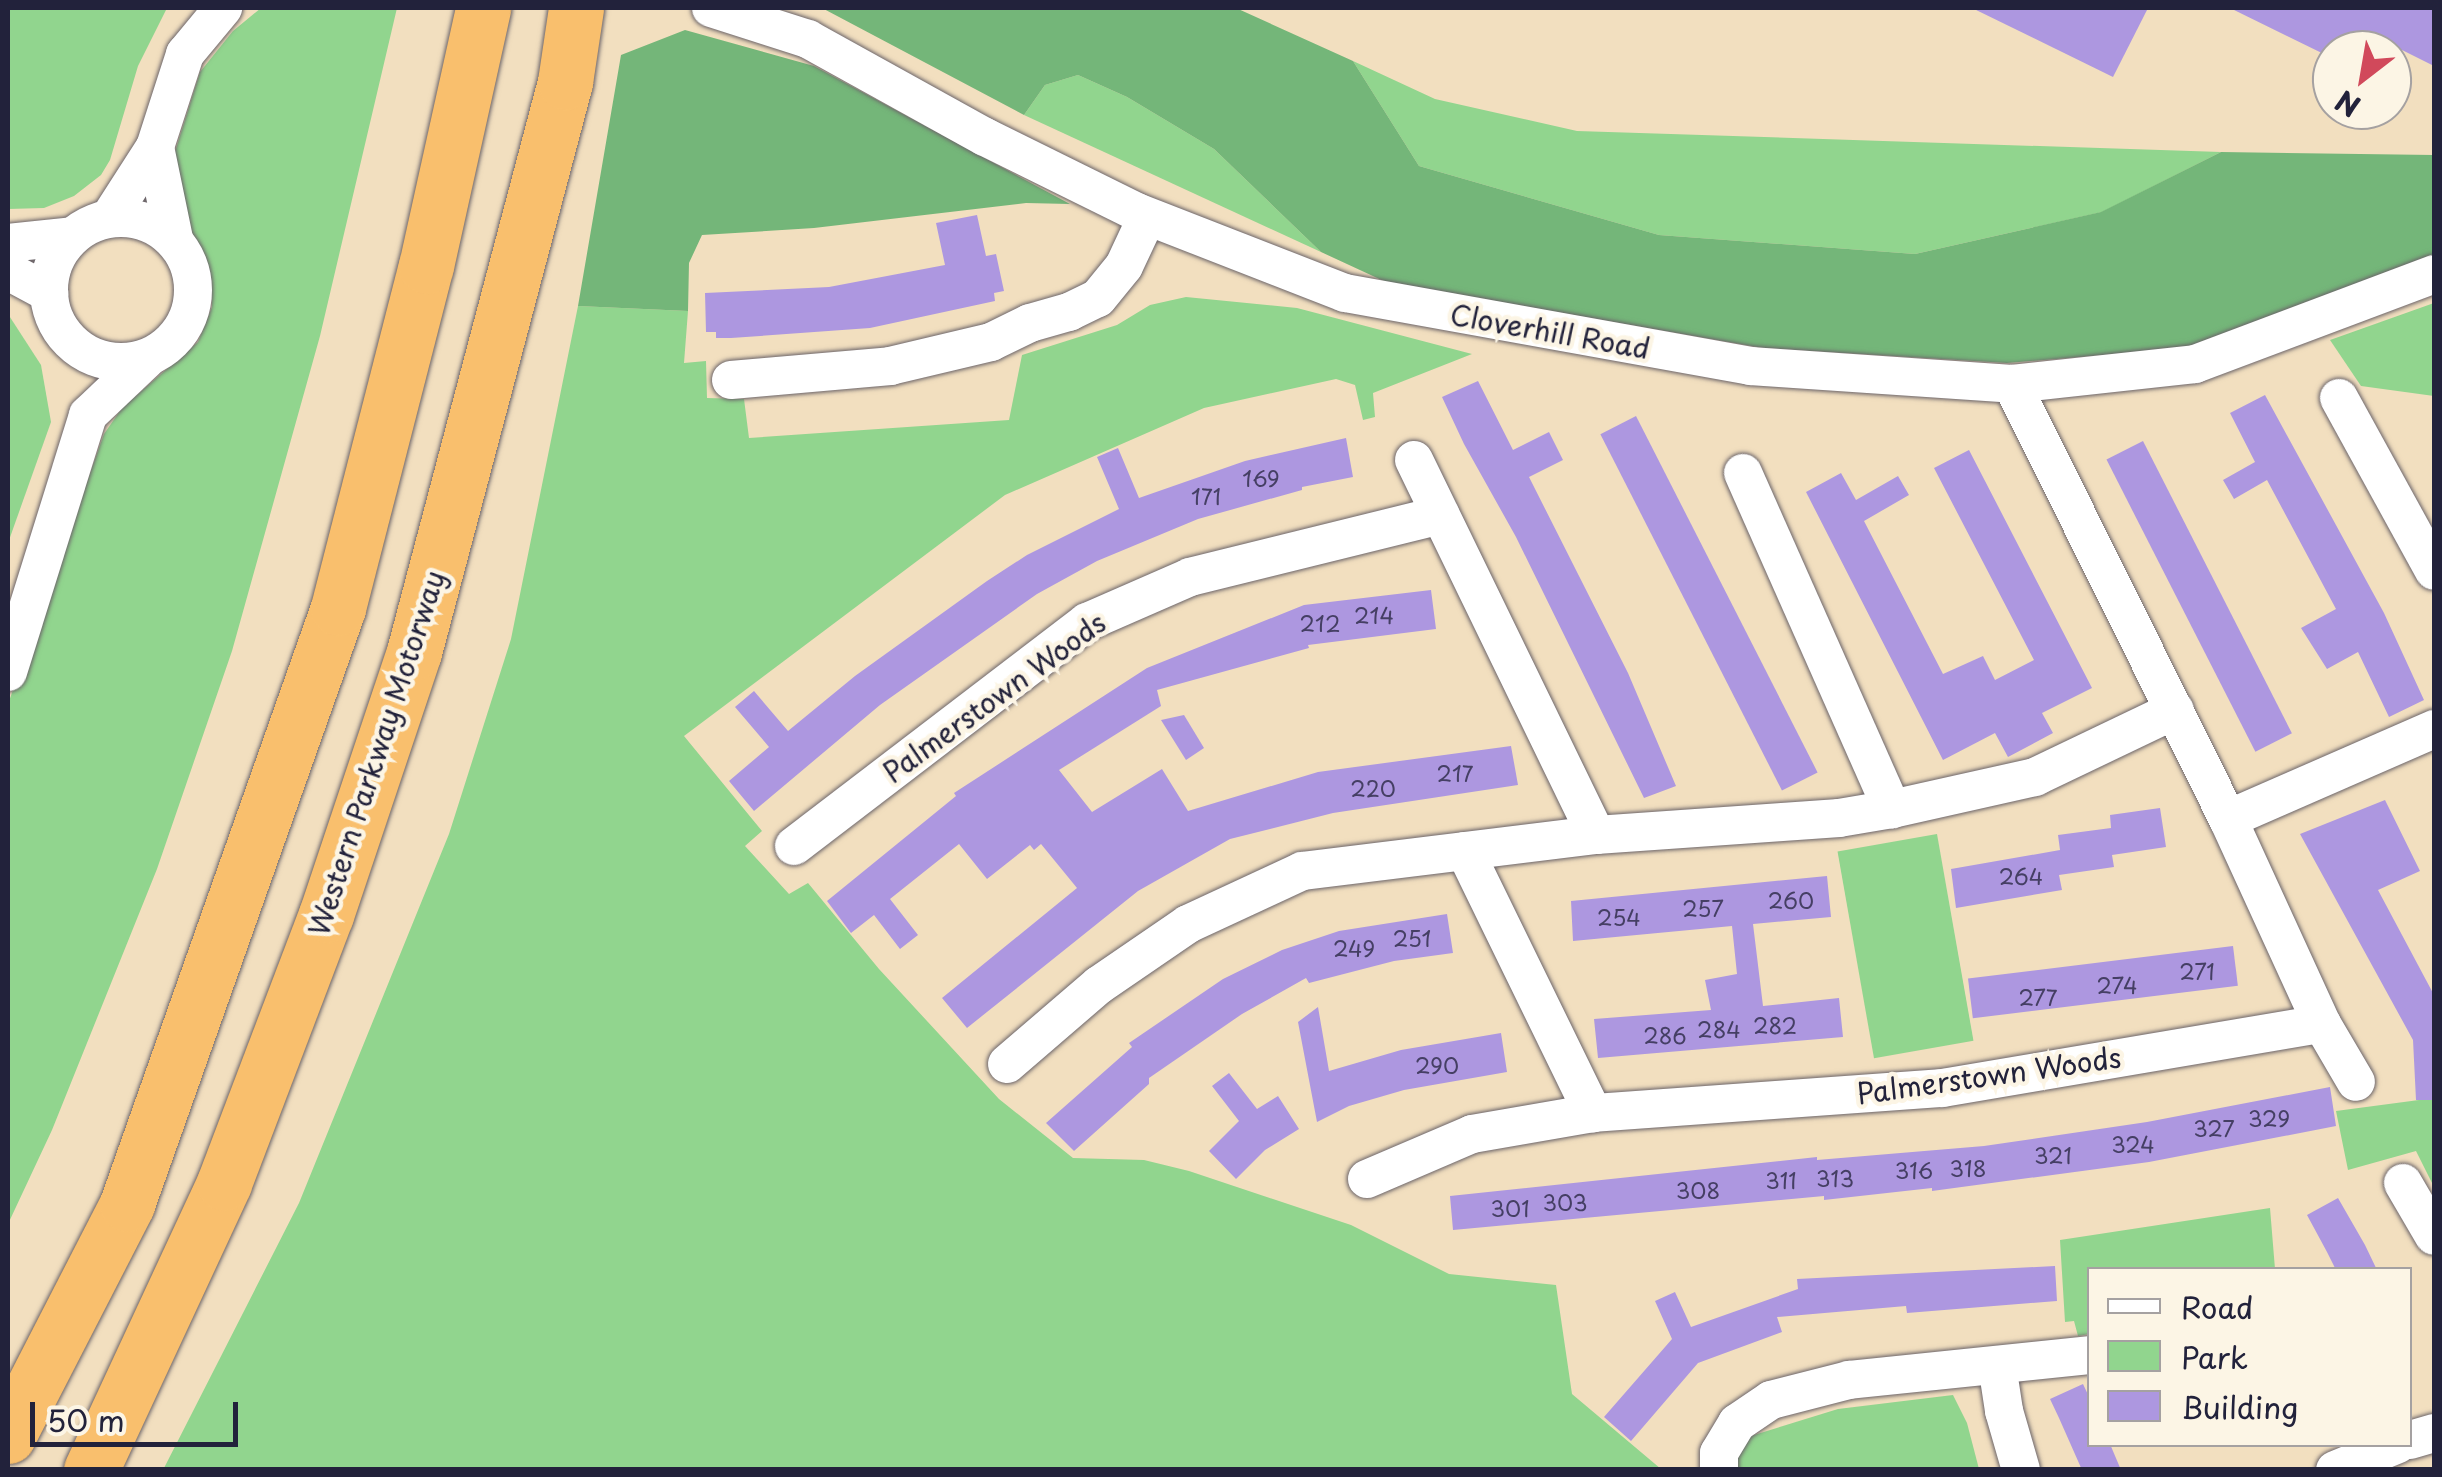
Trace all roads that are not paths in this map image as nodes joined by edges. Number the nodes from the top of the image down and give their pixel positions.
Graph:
1 (223, 8) edge
2 (483, 8) edge
3 (576, 8) edge
4 (711, 8) edge
5 (155, 147) junction
6 (1147, 217) junction
7 (110, 218) junction
8 (72, 236) junction
9 (174, 239) junction
10 (8, 243) edge
11 (8, 271) edge
12 (2434, 274) edge
13 (49, 293) junction
14 (64, 335) junction
15 (148, 358) junction
16 (731, 380) dead end
17 (2012, 384) junction
18 (2339, 398) dead end
19 (88, 415) junction
20 (1414, 460) dead end
21 (1743, 473) dead end
22 (1440, 515) junction
23 (2434, 571) edge
24 (8, 669) edge
25 (2175, 710) junction
26 (2434, 729) edge
27 (1892, 809) junction
28 (2228, 819) junction
29 (1596, 835) junction
30 (794, 846) dead end
31 (1465, 851) junction
32 (2322, 1024) junction
33 (1007, 1064) dead end
34 (2356, 1082) dead end
35 (1593, 1113) junction
36 (1367, 1179) dead end
37 (2404, 1183) dead end
38 (2434, 1236) edge
39 (2087, 1355) edge
40 (1998, 1365) junction
41 (8, 1436) edge
42 (2391, 1447) edge
43 (91, 1470) edge
44 (1719, 1470) edge
45 (2021, 1470) edge
46 (2336, 1470) edge

1 - 5 street
2 - 41 highway
3 - 43 highway, Western Parkway Motorway
4 - 6 street, Cloverhill Road
5 - 7 street
5 - 9 street
6 - 16 street
6 - 17 street, Cloverhill Road
7 - 8 street
7 - 9 street
8 - 10 street
8 - 13 street
9 - 15 street
11 - 13 street
12 - 17 street, Cloverhill Road
13 - 14 street
14 - 15 street
14 - 19 street
15 - 19 street
17 - 25 street
18 - 23 street
19 - 24 street
20 - 22 street
21 - 27 street
22 - 29 street
22 - 30 street, Palmerstown Woods
25 - 27 street
25 - 28 street
26 - 28 street
27 - 29 street
28 - 32 street
29 - 31 street
31 - 33 street
31 - 35 street
32 - 34 street
32 - 35 street, Palmerstown Woods
35 - 36 street, Palmerstown Woods
37 - 38 street
39 - 40 street
40 - 44 street
40 - 45 street
42 - 46 street

